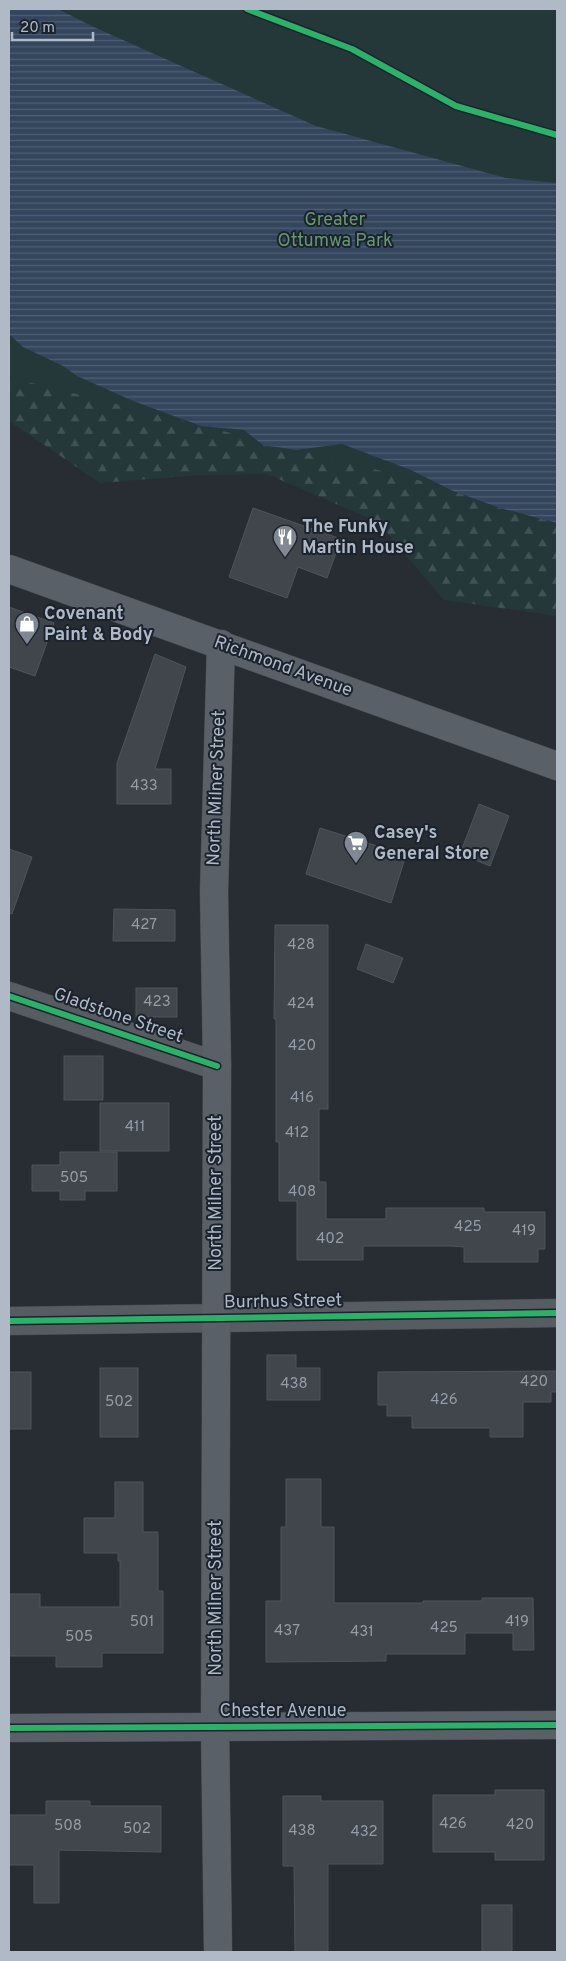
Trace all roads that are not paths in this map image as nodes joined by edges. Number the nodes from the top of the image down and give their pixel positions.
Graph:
1 (9, 569) edge
2 (221, 644) junction
3 (557, 766) edge
4 (9, 996) edge
5 (218, 1066) junction
6 (557, 1313) edge
7 (216, 1318) junction
8 (9, 1321) edge
9 (557, 1725) edge
10 (215, 1726) junction
11 (9, 1728) edge
12 (218, 1952) edge

1 - 2 main road, Richmond Avenue
2 - 3 main road, Richmond Avenue
2 - 5 main road, North Milner Street
4 - 5 street, Gladstone Street
5 - 7 main road, North Milner Street
6 - 7 street, Burrhus Street
7 - 8 street, Burrhus Street
7 - 10 main road, North Milner Street
9 - 10 main road, Chester Avenue
10 - 11 main road, Chester Avenue
10 - 12 main road, North Milner Street

